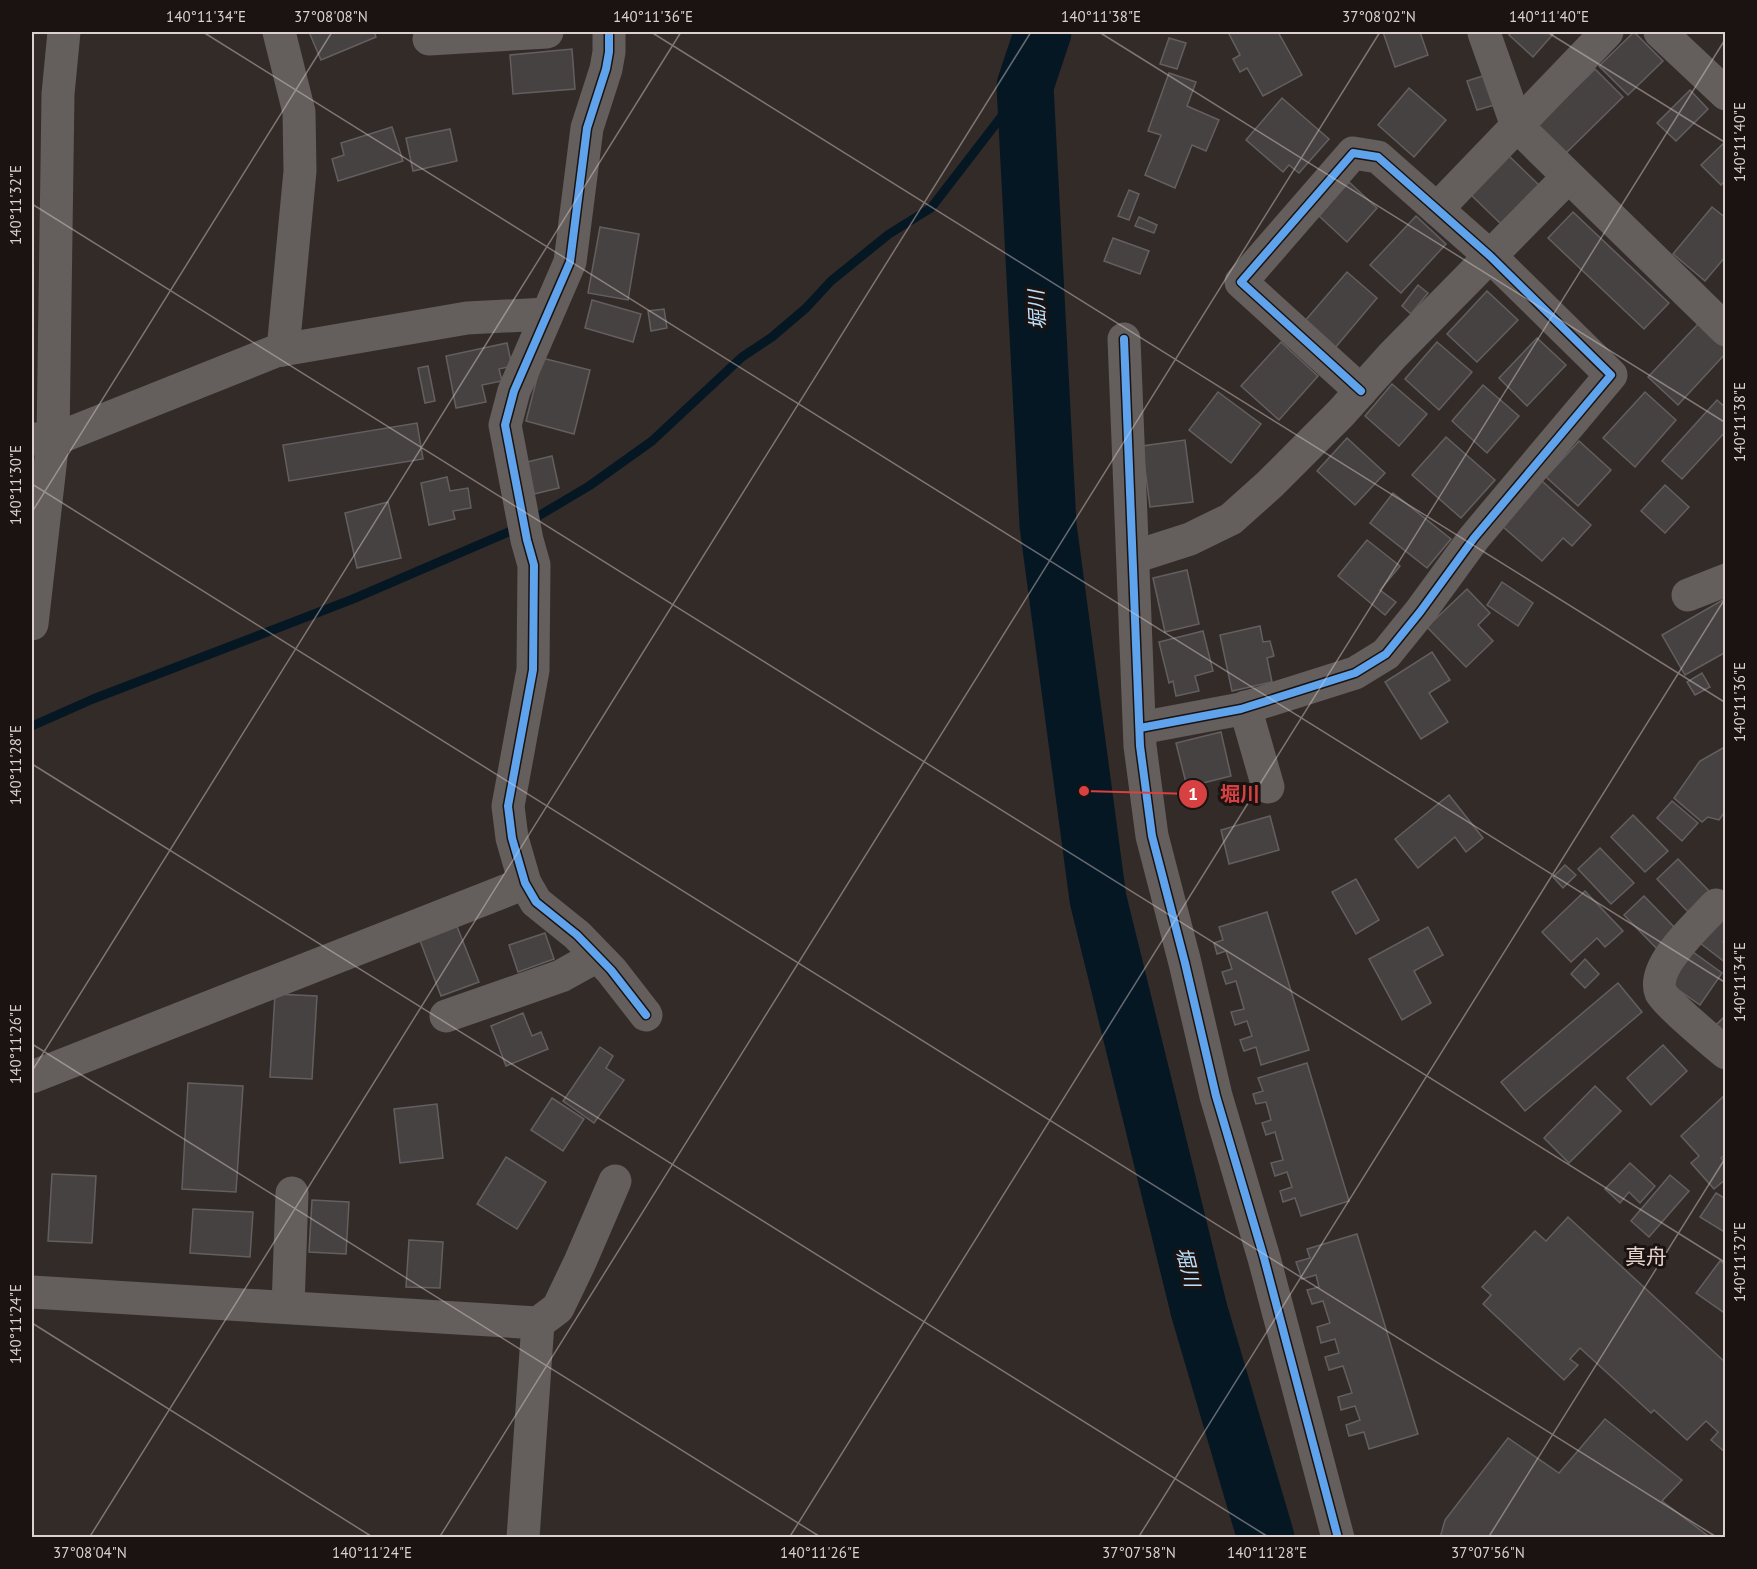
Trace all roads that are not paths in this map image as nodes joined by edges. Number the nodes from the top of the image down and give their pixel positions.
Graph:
1 (64, 32) edge
2 (279, 32) edge
3 (547, 32) edge
4 (609, 32) edge
5 (1607, 32) edge
6 (1660, 32) edge
7 (1484, 33) dead end
8 (429, 39) dead end
9 (1725, 94) edge
10 (1517, 126) junction
11 (1568, 177) junction
12 (1437, 209) junction
13 (1490, 256) junction
14 (547, 314) junction
15 (1725, 330) edge
16 (1124, 339) dead end
17 (283, 350) junction
18 (1361, 390) junction
19 (42, 439) edge
20 (1134, 557) junction
21 (1725, 580) edge
22 (1688, 595) dead end
23 (32, 624) edge
24 (1245, 707) junction
25 (1140, 728) junction
26 (1268, 787) dead end
27 (525, 883) junction
28 (1716, 905) dead end
29 (597, 956) junction
30 (446, 1016) dead end
31 (646, 1016) dead end
32 (1725, 1053) edge
33 (32, 1077) edge
34 (615, 1181) dead end
35 (292, 1193) dead end
36 (32, 1292) edge
37 (288, 1308) junction
38 (538, 1323) junction
39 (523, 1538) edge
40 (1338, 1538) edge

1 - 19 street
2 - 17 street
3 - 8 street
4 - 14 street
5 - 10 street
6 - 9 street
7 - 10 street
10 - 11 street
10 - 12 street
11 - 13 street
11 - 15 street
12 - 13 street
12 - 18 street
13 - 18 street
13 - 24 street
14 - 17 street
14 - 27 street
16 - 20 street
17 - 19 street
18 - 20 street
19 - 23 street
20 - 25 street
21 - 22 street
24 - 25 street
24 - 26 street
25 - 40 street
27 - 29 street
27 - 33 street
28 - 32 street
29 - 30 street
29 - 31 street
34 - 38 street
35 - 37 street
36 - 37 street
37 - 38 street
38 - 39 street

